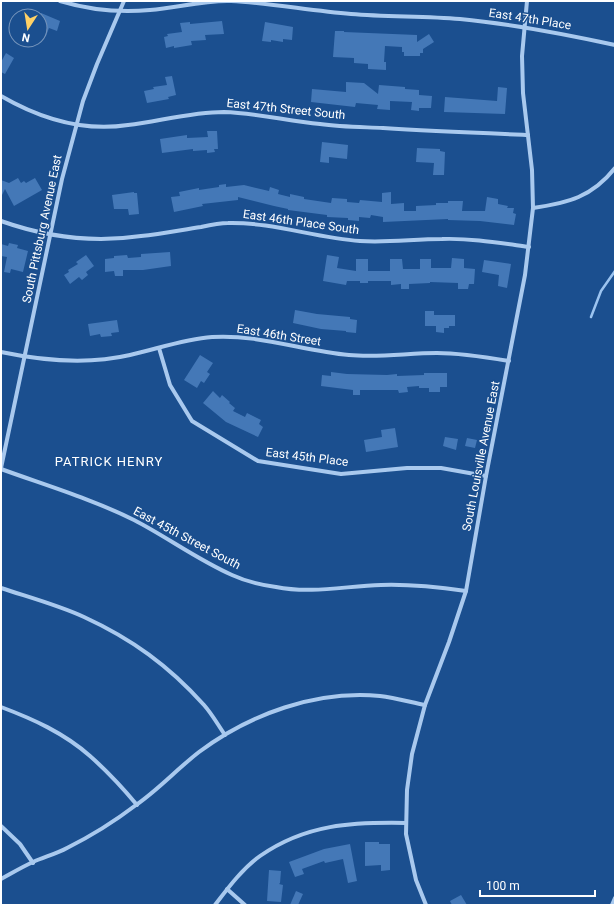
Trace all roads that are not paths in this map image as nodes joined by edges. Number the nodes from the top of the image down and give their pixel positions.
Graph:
1 (60, 1) edge
2 (124, 1) edge
3 (527, 1) edge
4 (120, 12) junction
5 (524, 27) junction
6 (615, 45) edge
7 (1, 96) edge
8 (76, 124) junction
9 (528, 135) junction
10 (615, 168) edge
11 (533, 208) junction
12 (1, 221) edge
13 (50, 235) junction
14 (529, 246) junction
15 (159, 348) junction
16 (1, 352) edge
17 (25, 357) junction
18 (509, 360) junction
19 (1, 469) edge
20 (486, 476) junction
21 (1, 588) edge
22 (466, 591) junction
23 (425, 705) junction
24 (1, 706) edge
25 (225, 735) junction
26 (137, 805) junction
27 (406, 823) junction
28 (1, 826) edge
29 (32, 863) junction
30 (1, 879) edge
31 (228, 889) junction
32 (615, 898) edge
33 (215, 905) edge
34 (245, 905) edge
35 (426, 905) edge
36 (612, 905) edge

1 - 4 street, East 47th Place
2 - 4 street, South Pittsburg Avenue East
3 - 5 street, South Louisville Avenue East
4 - 5 street, East 47th Place
4 - 8 street, South Pittsburg Avenue East
5 - 6 street, East 47th Place
5 - 9 street, South Louisville Avenue East
7 - 8 street, East 47th Street South
8 - 9 street, East 47th Street South
8 - 13 street, South Pittsburg Avenue East
9 - 11 street, South Louisville Avenue East
10 - 11 street
11 - 14 street, South Louisville Avenue East
12 - 13 street, East 46th Place South
13 - 14 street, East 46th Place South
13 - 17 street, South Pittsburg Avenue East
14 - 18 street, South Louisville Avenue East
15 - 17 street, East 46th Street
15 - 18 street, East 46th Street
15 - 20 street, East 45th Place
16 - 17 street, East 46th Street
17 - 19 street, South Pittsburg Avenue East
18 - 20 street, South Louisville Avenue East
19 - 22 street, East 45th Street South
20 - 22 street, South Louisville Avenue East
21 - 25 street
22 - 23 street, South Louisville Avenue East
23 - 25 street
23 - 27 street, South Louisville Avenue East
24 - 26 street
25 - 26 street
26 - 29 street
27 - 31 street
27 - 35 street, South Louisville Avenue East
28 - 29 street
29 - 30 street
31 - 33 street
31 - 34 street
32 - 36 street

